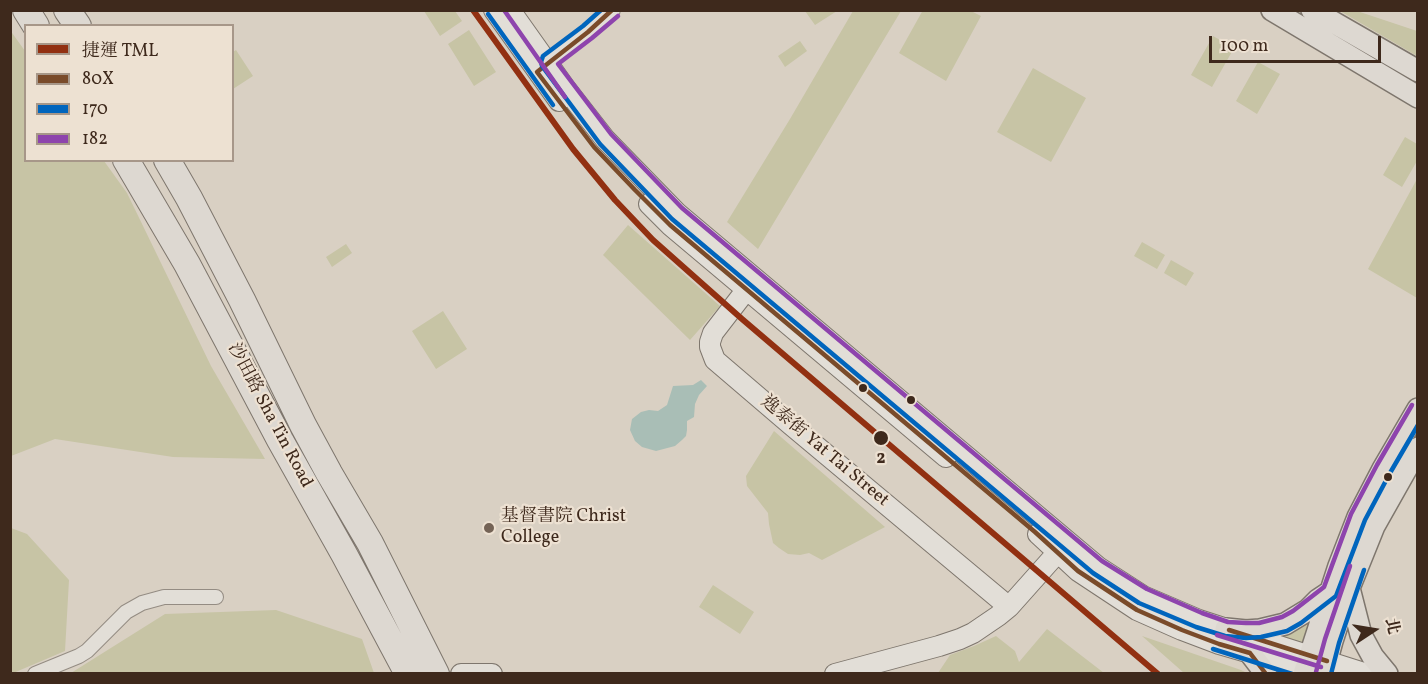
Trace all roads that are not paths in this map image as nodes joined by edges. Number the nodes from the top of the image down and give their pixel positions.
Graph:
1 (26, 10) edge
2 (67, 10) edge
3 (494, 10) edge
4 (510, 10) edge
5 (613, 10) edge
6 (1272, 10) edge
7 (1312, 10) edge
8 (35, 24) edge
9 (77, 24) edge
10 (543, 67) junction
11 (1418, 71) edge
12 (1418, 97) edge
13 (127, 162) edge
14 (168, 162) edge
15 (751, 284) junction
16 (1418, 409) edge
17 (1418, 448) edge
18 (1064, 548) junction
19 (1339, 590) junction
20 (216, 597) dead end
21 (1009, 607) junction
22 (1226, 629) junction
23 (1250, 653) junction
24 (433, 666) edge
25 (1315, 668) edge
26 (406, 670) edge
27 (35, 674) edge
28 (460, 674) edge
29 (492, 674) edge
30 (835, 674) edge
31 (1266, 674) edge
32 (1367, 674) edge
33 (1387, 674) edge

1 - 8 highway
2 - 9 highway
3 - 10 main road
4 - 10 main road
5 - 10 street
6 - 12 main road
7 - 11 main road
10 - 15 main road
13 - 26 highway, 沙田路 Sha Tin Road
14 - 24 highway, 沙田路 Sha Tin Road
15 - 18 main road
15 - 21 main road, 逸泰街 Yat Tai Street
16 - 19 main road
17 - 19 main road
18 - 21 main road
18 - 22 main road
18 - 23 main road
19 - 22 main road
19 - 25 main road
19 - 33 main road
20 - 27 street
21 - 30 main road
22 - 25 main road
23 - 25 main road
23 - 31 main road
25 - 32 main road
28 - 29 main road

